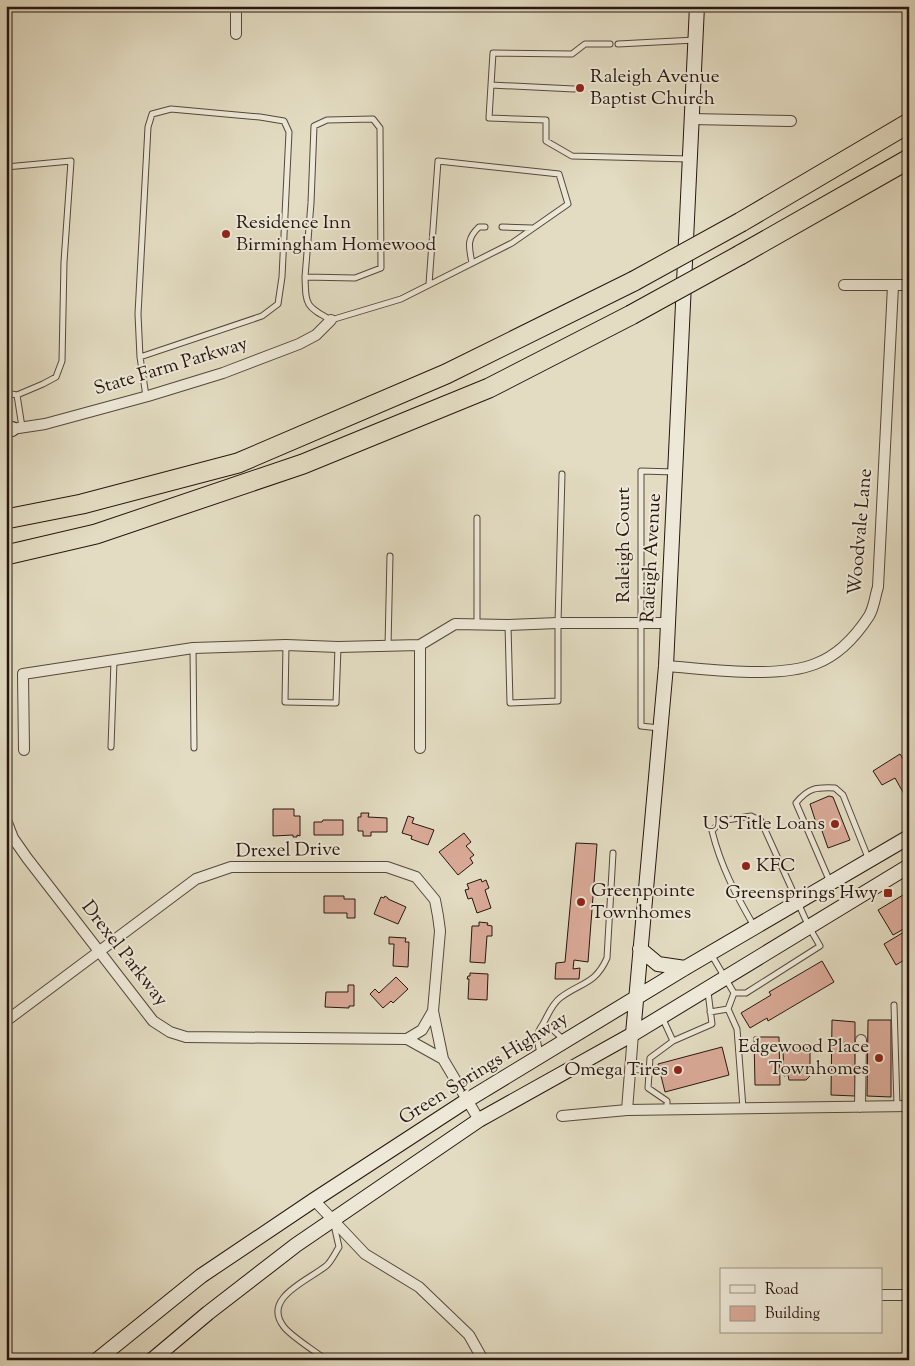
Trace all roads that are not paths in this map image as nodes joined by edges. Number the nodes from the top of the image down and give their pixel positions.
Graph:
1 (236, 6) edge
2 (697, 6) edge
3 (236, 34) dead end
4 (696, 40) junction
5 (610, 44) dead end
6 (618, 44) dead end
7 (491, 85) junction
8 (574, 89) dead end
9 (692, 119) junction
10 (791, 121) dead end
11 (909, 123) edge
12 (690, 159) junction
13 (909, 159) edge
14 (6, 167) edge
15 (485, 227) dead end
16 (502, 227) dead end
17 (532, 228) junction
18 (472, 263) junction
19 (305, 276) junction
20 (429, 284) junction
21 (844, 285) dead end
22 (909, 285) edge
23 (894, 286) junction
24 (331, 320) junction
25 (140, 357) junction
26 (6, 392) edge
27 (17, 395) junction
28 (146, 397) junction
29 (12, 429) edge
30 (675, 472) junction
31 (562, 474) dead end
32 (477, 518) dead end
33 (6, 519) edge
34 (6, 555) edge
35 (390, 556) dead end
36 (558, 622) junction
37 (668, 623) junction
38 (477, 624) junction
39 (641, 624) junction
40 (508, 626) junction
41 (286, 645) junction
42 (388, 646) junction
43 (420, 646) junction
44 (338, 647) junction
45 (193, 648) junction
46 (114, 661) junction
47 (666, 666) junction
48 (660, 728) junction
49 (111, 747) dead end
50 (194, 748) dead end
51 (420, 748) dead end
52 (24, 750) dead end
53 (6, 820) edge
54 (909, 837) edge
55 (613, 853) dead end
56 (869, 860) junction
57 (909, 866) edge
58 (830, 883) junction
59 (798, 902) junction
60 (754, 927) junction
61 (809, 927) junction
62 (640, 949) junction
63 (98, 952) junction
64 (710, 953) junction
65 (685, 968) junction
66 (724, 978) junction
67 (708, 988) junction
68 (734, 993) junction
69 (636, 998) junction
70 (894, 1005) dead end
71 (728, 1008) junction
72 (433, 1011) junction
73 (710, 1012) junction
74 (662, 1016) junction
75 (6, 1022) edge
76 (544, 1024) junction
77 (632, 1034) junction
78 (407, 1039) junction
79 (861, 1040) dead end
80 (565, 1041) junction
81 (672, 1041) junction
82 (540, 1056) junction
83 (443, 1059) junction
84 (630, 1069) junction
85 (649, 1071) junction
86 (466, 1101) junction
87 (897, 1106) junction
88 (909, 1106) edge
89 (860, 1107) junction
90 (742, 1108) junction
91 (628, 1110) junction
92 (667, 1110) junction
93 (562, 1116) dead end
94 (479, 1120) junction
95 (314, 1200) junction
96 (333, 1220) junction
97 (882, 1295) edge
98 (909, 1295) edge
99 (97, 1360) edge
100 (152, 1360) edge
101 (326, 1360) edge
102 (483, 1360) edge

1 - 3 street
2 - 4 main road, Raleigh Avenue
4 - 6 lane
4 - 9 main road, Raleigh Avenue
5 - 7 lane
7 - 8 lane
7 - 12 lane
9 - 10 street
9 - 12 main road, Raleigh Avenue
11 - 33 highway, bridge
12 - 30 main road, Raleigh Avenue
13 - 34 highway, bridge
14 - 27 lane
15 - 18 lane
16 - 17 lane
17 - 18 lane
17 - 20 lane
18 - 20 lane
19 - 19 lane
19 - 24 lane
20 - 24 lane
21 - 23 street
22 - 23 street
23 - 47 street, Woodvale Lane
24 - 28 street, State Farm Parkway
25 - 25 lane
25 - 28 lane
26 - 27 lane
27 - 29 lane
28 - 29 street, State Farm Parkway
30 - 37 main road, Raleigh Avenue
30 - 39 lane, Raleigh Court
31 - 36 lane
32 - 38 lane
35 - 42 lane
36 - 39 street, Raleigh Court
36 - 40 street, Raleigh Court
36 - 40 lane
37 - 39 street, Raleigh Court
37 - 47 main road, Raleigh Avenue
38 - 40 street, Raleigh Court
38 - 43 street, Raleigh Court
39 - 48 lane, Raleigh Court
41 - 44 street
41 - 44 lane
41 - 45 street
42 - 43 street
42 - 44 street
43 - 51 street
45 - 46 street
45 - 50 lane
46 - 49 lane
46 - 52 street
47 - 48 main road, Raleigh Avenue
48 - 62 main road, Raleigh Avenue
53 - 63 street, Drexel Parkway
54 - 56 main road, Green Springs Highway
55 - 76 lane
56 - 58 main road, Green Springs Highway
56 - 58 lane
57 - 61 main road
58 - 59 main road, Green Springs Highway
59 - 60 main road, Green Springs Highway
59 - 60 lane
59 - 61 lane
60 - 64 main road, Green Springs Highway
61 - 66 main road
61 - 68 lane
62 - 65 main road
62 - 69 main road, Raleigh Avenue
63 - 72 street, Drexel Drive
63 - 75 street, Drexel Drive
63 - 78 street, Drexel Parkway
64 - 65 main road, Green Springs Highway
64 - 66 lane
65 - 69 main road, Green Springs Highway
66 - 67 main road
66 - 68 lane
67 - 73 lane
67 - 74 main road
68 - 71 lane
69 - 77 main road, Raleigh Avenue
69 - 80 main road, Green Springs Highway
70 - 87 lane
71 - 73 lane
71 - 90 lane
72 - 78 street, Drexel Drive
72 - 83 street, Drexel Drive
73 - 81 lane
74 - 77 main road
74 - 81 lane
76 - 80 lane
76 - 82 lane
77 - 84 street, Raleigh Avenue
77 - 94 main road
78 - 83 street, Drexel Parkway
79 - 89 street
80 - 82 main road, Green Springs Highway
81 - 85 lane
82 - 86 main road, Green Springs Highway
83 - 86 street
84 - 85 lane
84 - 91 street, Raleigh Avenue
85 - 92 lane
86 - 94 street
86 - 95 main road, Green Springs Highway
87 - 88 street
87 - 89 street
89 - 90 street
90 - 92 street
91 - 92 street
91 - 93 street
94 - 96 main road
95 - 96 street
95 - 99 main road, Green Springs Highway
96 - 100 main road
96 - 101 lane
96 - 102 street
97 - 98 street

